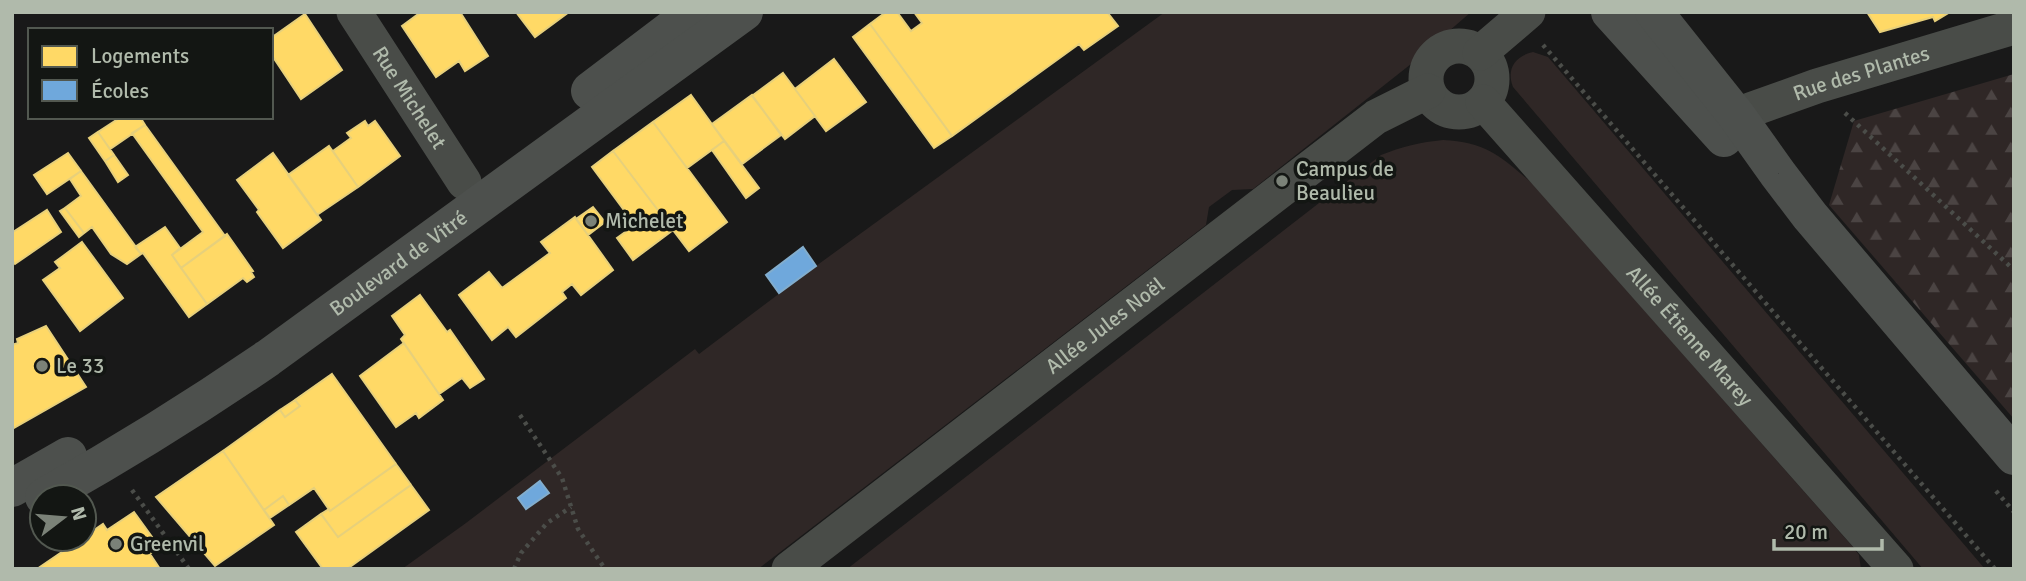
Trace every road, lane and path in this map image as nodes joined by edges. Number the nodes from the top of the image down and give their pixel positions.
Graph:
1 (354, 12) edge
2 (694, 12) edge
3 (744, 12) edge
4 (1610, 12) edge
5 (1654, 12) edge
6 (1524, 15) edge
7 (2014, 27) edge
8 (1480, 53) junction
9 (1817, 86) junction
10 (1428, 91) junction
11 (1483, 102) junction
12 (1723, 119) junction
13 (464, 182) junction
14 (2014, 270) edge
15 (520, 415) dead end
16 (2014, 456) edge
17 (69, 483) edge
18 (12, 488) edge
19 (131, 489) dead end
20 (28, 506) edge
21 (572, 507) junction
22 (12, 515) edge
23 (189, 569) edge
24 (514, 569) edge
25 (605, 569) edge
26 (789, 569) edge
27 (1896, 569) edge
28 (1996, 569) edge

1 - 13 street, Rue Michelet
2 - 13 main road, Boulevard de Vitré
3 - 17 main road, Boulevard de Vitré
4 - 12 main road
5 - 12 main road
6 - 8 street
6 - 28 path
7 - 9 street, Rue des Plantes
8 - 10 street
8 - 11 street
9 - 12 street, Rue des Plantes
9 - 14 path
10 - 11 street
10 - 26 street, Allée Jules Noël
11 - 27 street, Allée Étienne Marey
12 - 16 main road
13 - 18 main road, Boulevard de Vitré
15 - 21 path
19 - 23 path
20 - 22 main road, Boulevard de Vitré
21 - 24 path
21 - 25 path

